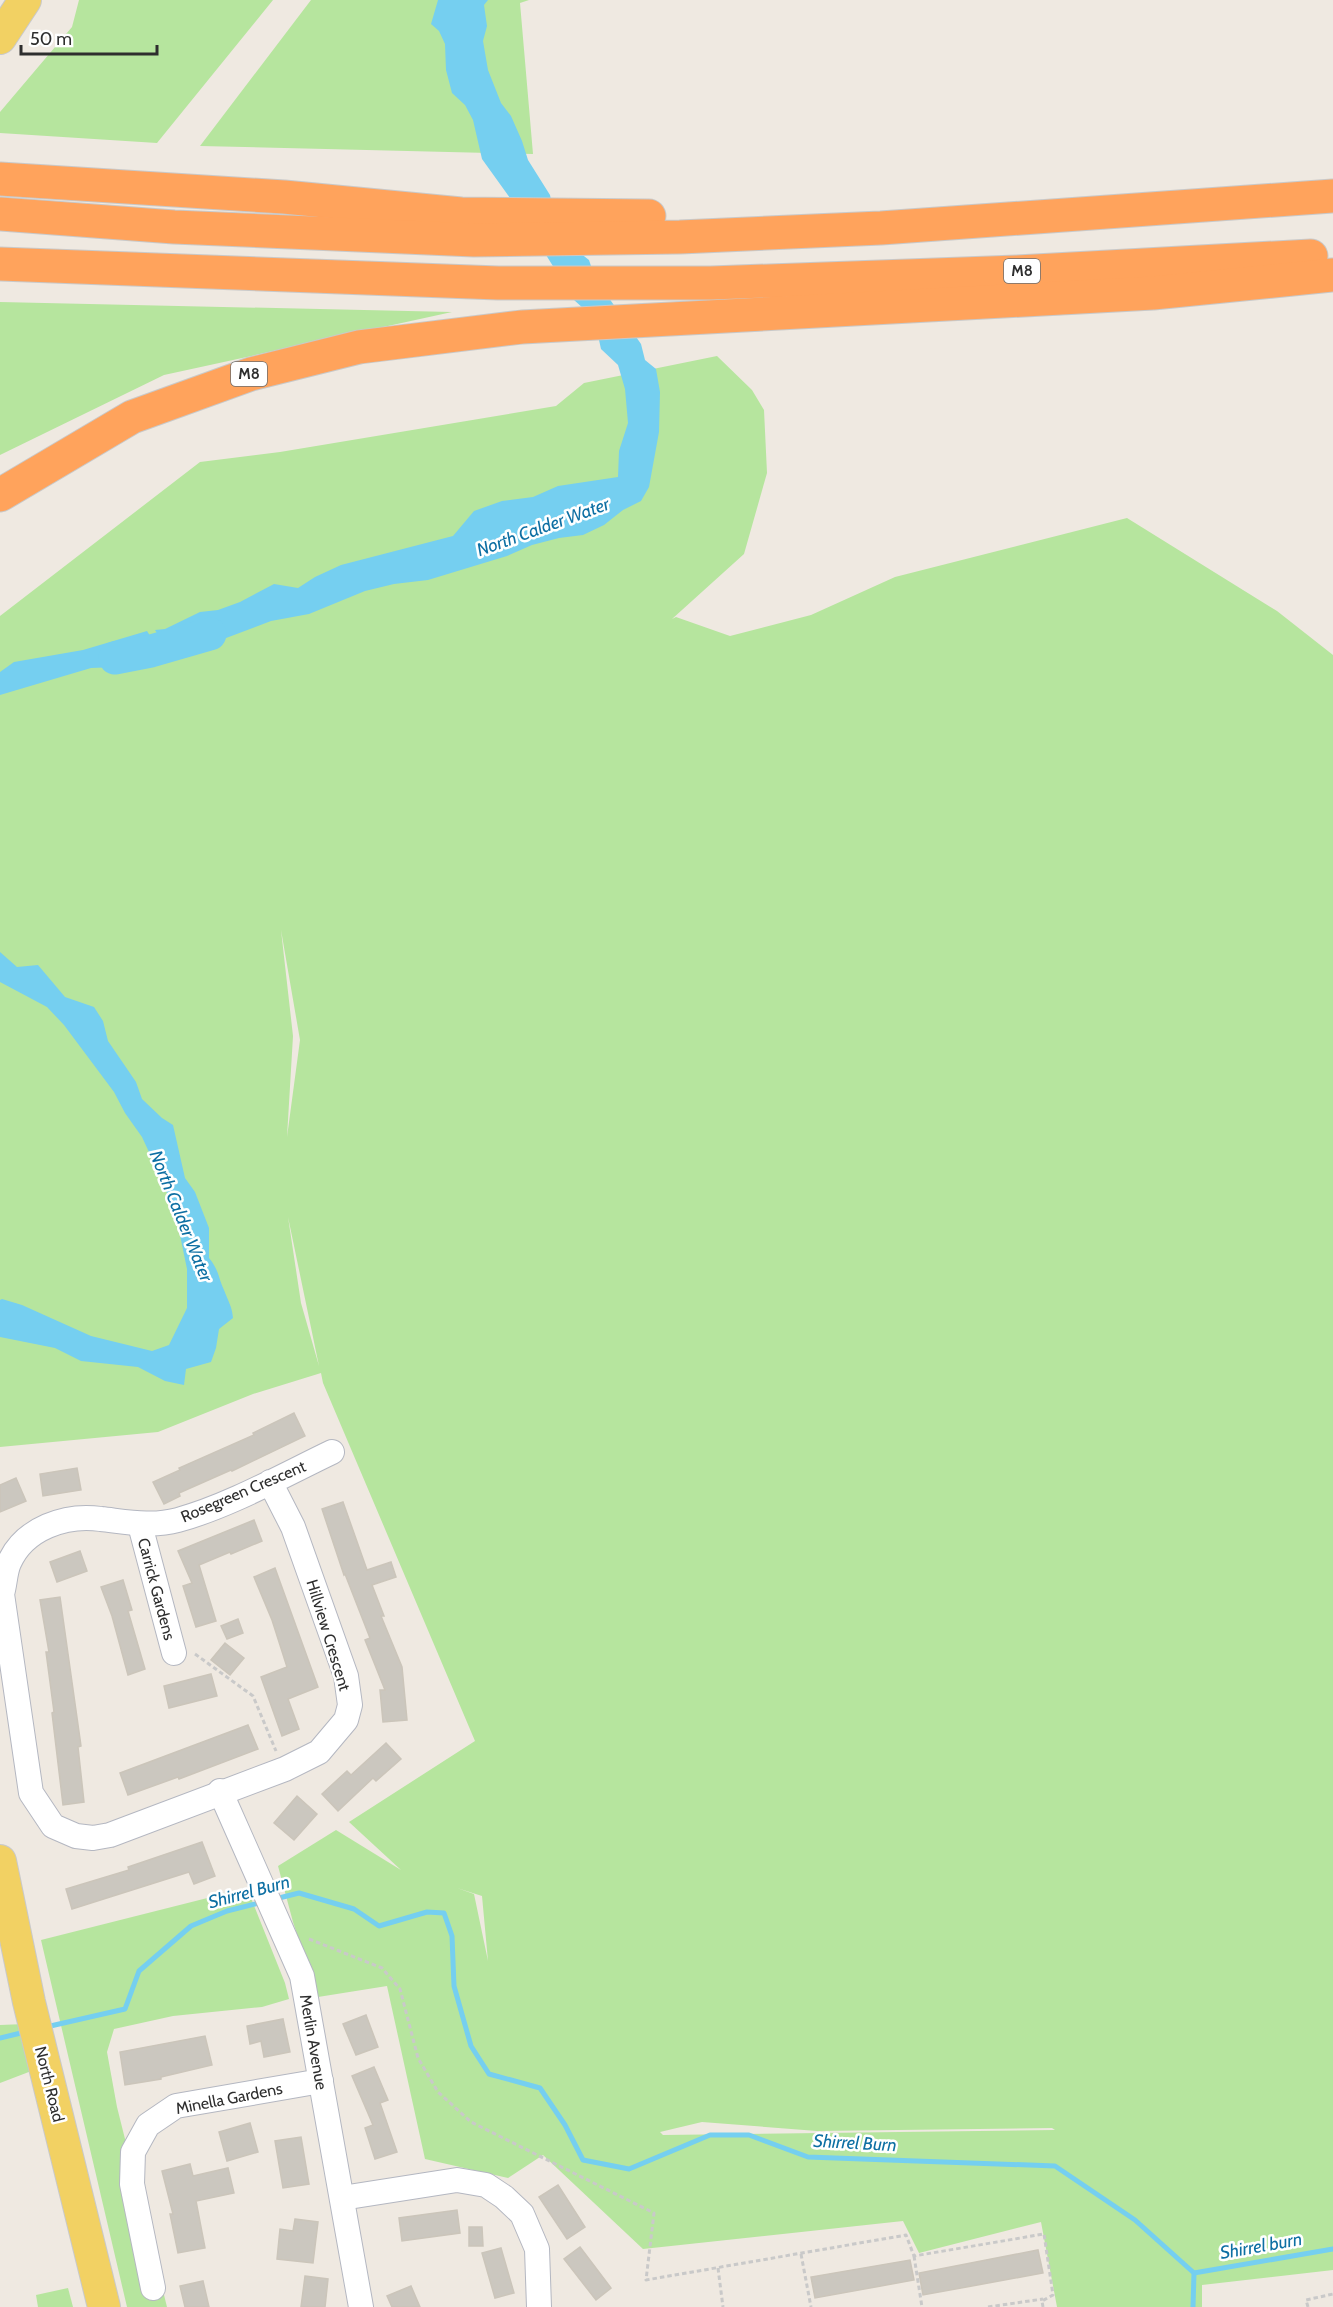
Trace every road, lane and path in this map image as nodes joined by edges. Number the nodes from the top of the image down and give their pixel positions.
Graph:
1 (25, 0) edge
2 (0, 38) edge
3 (0, 178) edge
4 (1333, 196) edge
5 (0, 214) edge
6 (467, 227) junction
7 (1333, 255) edge
8 (0, 264) edge
9 (1333, 275) edge
10 (0, 495) edge
11 (332, 1452) dead end
12 (270, 1482) junction
13 (140, 1525) junction
14 (174, 1653) joint
15 (285, 1769) junction
16 (220, 1791) junction
17 (0, 1861) edge
18 (278, 1921) junction
19 (321, 2081) junction
20 (342, 2198) junction
21 (801, 2254) junction
22 (914, 2256) junction
23 (718, 2268) junction
24 (144, 2277) dead end
25 (1333, 2294) edge
26 (1045, 2299) junction
27 (104, 2307) edge
28 (361, 2307) edge
29 (539, 2307) edge
30 (723, 2307) edge
31 (811, 2307) edge
32 (922, 2307) edge
33 (988, 2307) edge
34 (1043, 2307) edge
35 (1308, 2307) edge

1 - 2 main road
3 - 6 highway
4 - 6 highway
5 - 6 highway
7 - 8 highway, M8
9 - 10 highway, M8
11 - 12 street, Rosegreen Crescent
12 - 13 street, Rosegreen Crescent
12 - 15 street, Hillview Crescent
13 - 14 street, Carrick Gardens
13 - 16 street, Rosegreen Crescent
14 - 15 path
15 - 16 street, Hillview Crescent
16 - 18 street, Merlin Avenue
17 - 27 main road, North Road
18 - 19 street, Merlin Avenue
18 - 23 path
19 - 20 street, Merlin Avenue
19 - 24 street, Minella Gardens
20 - 28 street, Merlin Avenue
20 - 29 street
21 - 22 path
21 - 23 path
21 - 31 path
22 - 26 path
22 - 32 path
23 - 30 path
25 - 35 path
26 - 33 path
26 - 34 path

